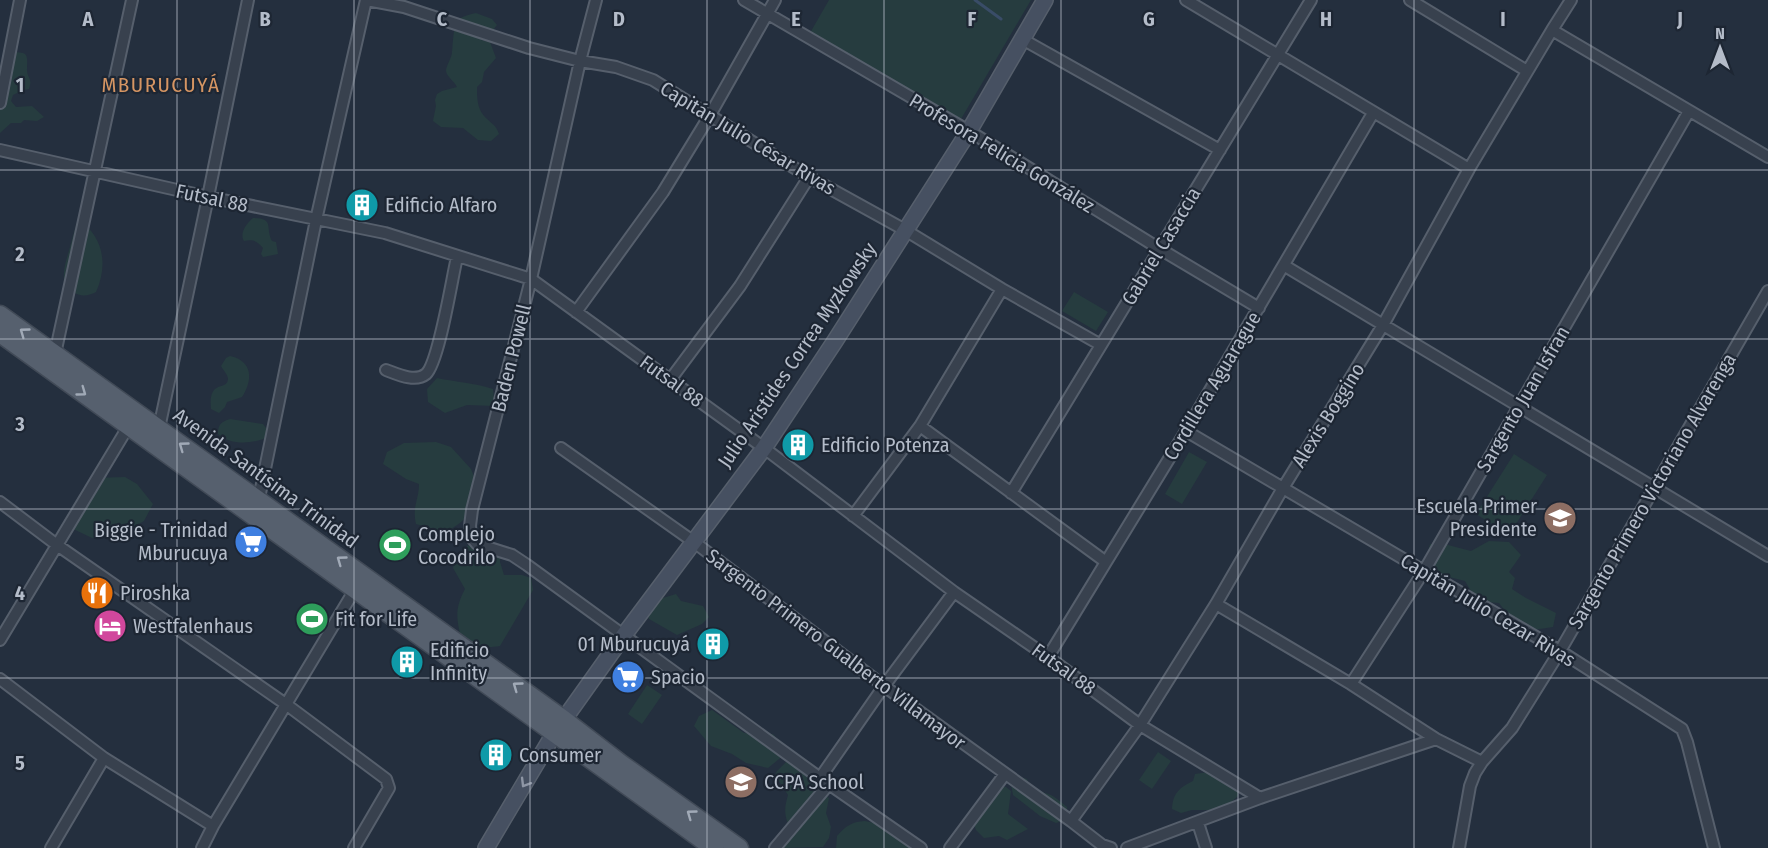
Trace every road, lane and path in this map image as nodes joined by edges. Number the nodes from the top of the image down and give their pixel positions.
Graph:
1 (20, 0) edge
2 (132, 0) edge
3 (249, 0) edge
4 (367, 0) edge
5 (596, 0) edge
6 (744, 0) edge
7 (775, 0) edge
8 (1045, 0) edge
9 (1186, 0) edge
10 (1311, 0) edge
11 (1410, 0) edge
12 (1571, 0) edge
13 (767, 14) junction
14 (1551, 30) junction
15 (0, 38) edge
16 (1022, 39) junction
17 (13, 41) junction
18 (1278, 55) junction
19 (580, 61) junction
20 (1527, 71) junction
21 (0, 103) edge
22 (1689, 111) junction
23 (1373, 113) junction
24 (710, 115) junction
25 (969, 131) junction
26 (0, 150) edge
27 (1220, 150) junction
28 (1768, 157) edge
29 (1469, 169) junction
30 (94, 172) junction
31 (809, 177) junction
32 (208, 197) junction
33 (316, 220) junction
34 (905, 230) junction
35 (1160, 249) junction
36 (457, 257) junction
37 (1285, 266) junction
38 (531, 279) junction
39 (1002, 289) junction
40 (1768, 291) edge
41 (1259, 308) junction
42 (576, 312) junction
43 (0, 315) edge
44 (1383, 325) junction
45 (0, 333) edge
46 (1101, 345) junction
47 (55, 354) junction
48 (386, 370) dead end
49 (670, 380) junction
50 (1518, 406) junction
51 (132, 419) junction
52 (920, 426) junction
53 (1186, 431) junction
54 (157, 437) junction
55 (561, 448) dead end
56 (764, 448) junction
57 (1654, 487) junction
58 (1283, 488) junction
59 (1011, 493) junction
60 (0, 502) edge
61 (256, 507) junction
62 (853, 516) junction
63 (694, 542) junction
64 (57, 545) junction
65 (1768, 556) edge
66 (1106, 562) junction
67 (1424, 571) junction
68 (360, 582) junction
69 (954, 592) junction
70 (1216, 604) junction
71 (624, 635) junction
72 (0, 640) edge
73 (1560, 651) junction
74 (1048, 657) junction
75 (0, 679) edge
76 (1351, 684) junction
77 (884, 686) junction
78 (287, 705) junction
79 (1140, 725) junction
80 (560, 726) junction
81 (1436, 739) junction
82 (104, 758) junction
83 (1482, 762) junction
84 (1005, 774) junction
85 (825, 781) junction
86 (1260, 798) junction
87 (1071, 821) junction
88 (1198, 823) junction
89 (213, 826) junction
90 (51, 848) edge
91 (202, 848) edge
92 (354, 848) edge
93 (486, 848) edge
94 (714, 848) edge
95 (739, 848) edge
96 (775, 848) edge
97 (921, 848) edge
98 (950, 848) edge
99 (1112, 848) edge
100 (1127, 848) edge
101 (1206, 848) edge
102 (1459, 848) edge
103 (1714, 848) edge

1 - 17 street
2 - 30 street
3 - 32 street
4 - 19 street, Capitán Julio César Rivas
4 - 33 street
5 - 19 street, Baden Powell
6 - 13 street, Profesora Felicia González
7 - 13 street
8 - 16 street, Julio Aristides Correa Myzkowsky
9 - 18 street
10 - 18 street, Gabriel Casaccia
11 - 20 street
12 - 14 street, Alexis Boggino
13 - 24 street
13 - 25 street, Profesora Felicia González
14 - 20 street, Alexis Boggino
14 - 22 street
15 - 17 street
16 - 25 street, Julio Aristides Correa Myzkowsky
16 - 27 street
17 - 21 street
18 - 23 street
18 - 27 street, Gabriel Casaccia
19 - 24 street, Capitán Julio César Rivas
19 - 38 street, Baden Powell
20 - 29 street, Alexis Boggino
22 - 28 street
22 - 50 street, Sargento Juan Isfran
23 - 29 street
23 - 37 street, Cordillera Aguarague
24 - 31 street, Capitán Julio César Rivas
24 - 42 street
25 - 34 street, Julio Aristides Correa Myzkowsky
25 - 35 street, Profesora Felicia González
26 - 30 street, Futsal 88
27 - 35 street, Gabriel Casaccia
29 - 44 street, Alexis Boggino
30 - 32 street, Futsal 88
30 - 47 street
31 - 34 street, Capitán Julio César Rivas
31 - 49 street
32 - 33 street, Futsal 88
32 - 54 street
33 - 36 street, Futsal 88
33 - 61 street
34 - 39 street, Capitán Julio César Rivas
34 - 56 street, Julio Aristides Correa Myzkowsky
35 - 41 street, Profesora Felicia González
35 - 46 street, Gabriel Casaccia
36 - 38 street, Futsal 88
36 - 48 street
37 - 41 street, Cordillera Aguarague
37 - 44 street
38 - 42 street, Futsal 88
38 - 71 street, Baden Powell
39 - 46 street, Capitán Julio César Rivas
39 - 52 street
40 - 57 street, Sargento Primero Victoriano Alvarenga
41 - 53 street, Cordillera Aguarague
42 - 49 street, Futsal 88
47 -> 43 main road, Avenida Santísima Trinidad
44 - 50 street
44 - 58 street, Alexis Boggino
45 -> 51 main road, Avenida Santísima Trinidad
46 - 59 street, Gabriel Casaccia
47 - 51 main road, Avenida Santísima Trinidad
49 - 56 street, Futsal 88
50 - 57 street
50 - 67 street, Sargento Juan Isfran
51 - 54 main road, Avenida Santísima Trinidad
51 - 64 street
52 - 59 street
52 - 62 street
53 - 58 street, Capitán Julio Cezar Rivas
53 - 66 street, Cordillera Aguarague
54 - 61 main road, Avenida Santísima Trinidad
55 - 63 street, Sargento Primero Gualberto Villamayor
56 - 62 street, Futsal 88
56 - 63 street, Julio Aristides Correa Myzkowsky
57 - 65 street
57 - 73 street, Sargento Primero Victoriano Alvarenga
58 - 67 street, Capitán Julio Cezar Rivas
58 - 70 street, Alexis Boggino
59 - 66 street
60 - 64 street
61 - 68 main road, Avenida Santísima Trinidad
62 - 69 street, Futsal 88
63 - 71 street, Julio Aristides Correa Myzkowsky
63 - 77 street, Sargento Primero Gualberto Villamayor
64 - 72 street
64 - 78 street
66 - 74 street, Cordillera Aguarague
67 - 73 street, Capitán Julio Cezar Rivas
67 - 76 street, Sargento Juan Isfran
68 - 78 street
68 - 80 main road, Avenida Santísima Trinidad
69 - 74 street, Futsal 88
69 - 77 street
70 - 76 street
70 - 79 street, Alexis Boggino
71 - 80 street, Julio Aristides Correa Myzkowsky
71 - 85 street
73 - 83 street, Sargento Primero Victoriano Alvarenga
73 - 103 street, Capitán Julio Cezar Rivas
74 - 79 street, Futsal 88
75 - 82 street
76 - 81 street
77 - 84 street, Sargento Primero Gualberto Villamayor
77 - 85 street
78 - 89 street
78 - 92 street
79 - 86 street, Futsal 88
79 - 87 street, Alexis Boggino
80 -> 93 street, Julio Aristides Correa Myzkowsky
80 - 94 main road, Avenida Santísima Trinidad
95 -> 80 main road, Avenida Santísima Trinidad
81 - 83 street
81 - 86 street
82 - 89 street
82 - 90 street
83 - 102 street, Sargento Primero Victoriano Alvarenga
84 - 87 street, Sargento Primero Gualberto Villamayor
84 - 98 street
85 - 96 street
85 - 97 street
86 - 88 street
87 - 99 street, Sargento Primero Gualberto Villamayor
88 - 100 street
88 - 101 street
89 - 91 street

